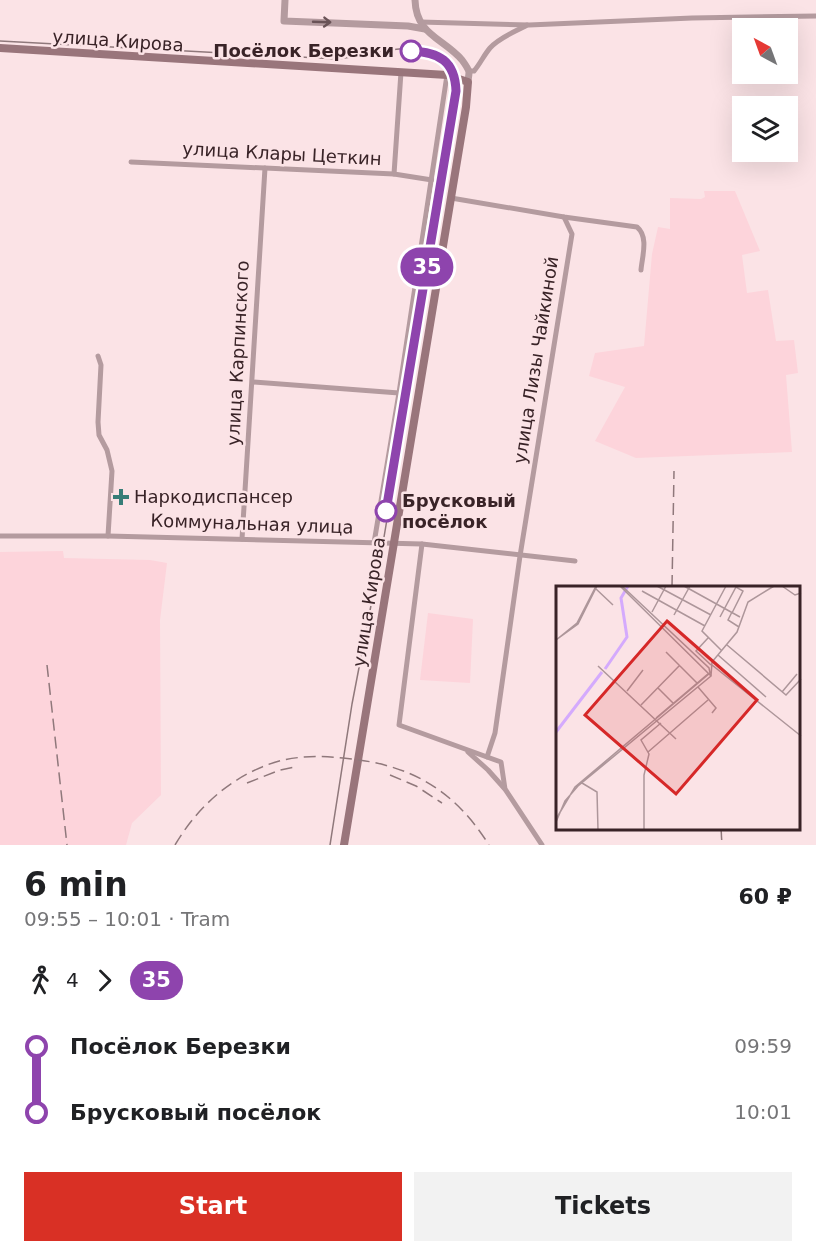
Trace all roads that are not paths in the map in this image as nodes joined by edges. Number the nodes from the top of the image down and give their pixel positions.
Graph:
1 (285, 0) edge
2 (415, 0) edge
3 (816, 16) edge
4 (420, 22) junction
5 (529, 25) junction
6 (425, 29) junction
7 (0, 48) edge
8 (469, 71) junction
9 (401, 72) junction
10 (447, 75) junction
11 (468, 82) junction
12 (131, 162) dead end
13 (265, 168) junction
14 (394, 174) junction
15 (432, 180) junction
16 (451, 198) junction
17 (564, 217) junction
18 (641, 270) dead end
19 (98, 356) dead end
20 (252, 382) junction
21 (399, 393) junction
22 (0, 536) edge
23 (108, 536) junction
24 (242, 539) junction
25 (374, 543) junction
26 (394, 543) junction
27 (422, 544) junction
28 (520, 556) junction
29 (575, 561) dead end
30 (467, 750) junction
31 (487, 757) junction
32 (505, 789) junction
33 (344, 845) edge
34 (542, 845) edge

1 -> 6 street
2 - 4 street
3 - 5 street
4 - 5 street
4 - 6 street
5 - 8 street
6 - 8 street
7 - 9 main road, улица Кирова
8 - 11 street
9 - 10 main road, улица Кирова
9 - 14 street
10 - 11 main road, улица Кирова
10 - 15 street
11 - 16 main road, улица Кирова
12 - 13 street, улица Клары Цеткин
13 - 14 street, улица Клары Цеткин
13 - 20 street, улица Карпинского
14 - 15 street, улица Клары Цеткин
15 - 21 street
16 - 17 street
16 - 26 main road, улица Кирова
17 - 18 street
17 - 28 street, улица Лизы Чайкиной
19 - 23 street
20 - 21 street
20 - 24 street, улица Карпинского
21 - 25 street
22 - 23 street, Коммунальная улица
23 - 24 street, Коммунальная улица
24 - 25 street, Коммунальная улица
25 - 26 street, Коммунальная улица
26 - 27 street, Коммунальная улица
26 - 33 main road, улица Кирова
27 - 28 street, Коммунальная улица
27 - 30 street
28 - 29 street, Коммунальная улица
28 - 31 street, улица Лизы Чайкиной
30 - 31 street
30 - 32 street
31 - 32 street
32 - 34 street

